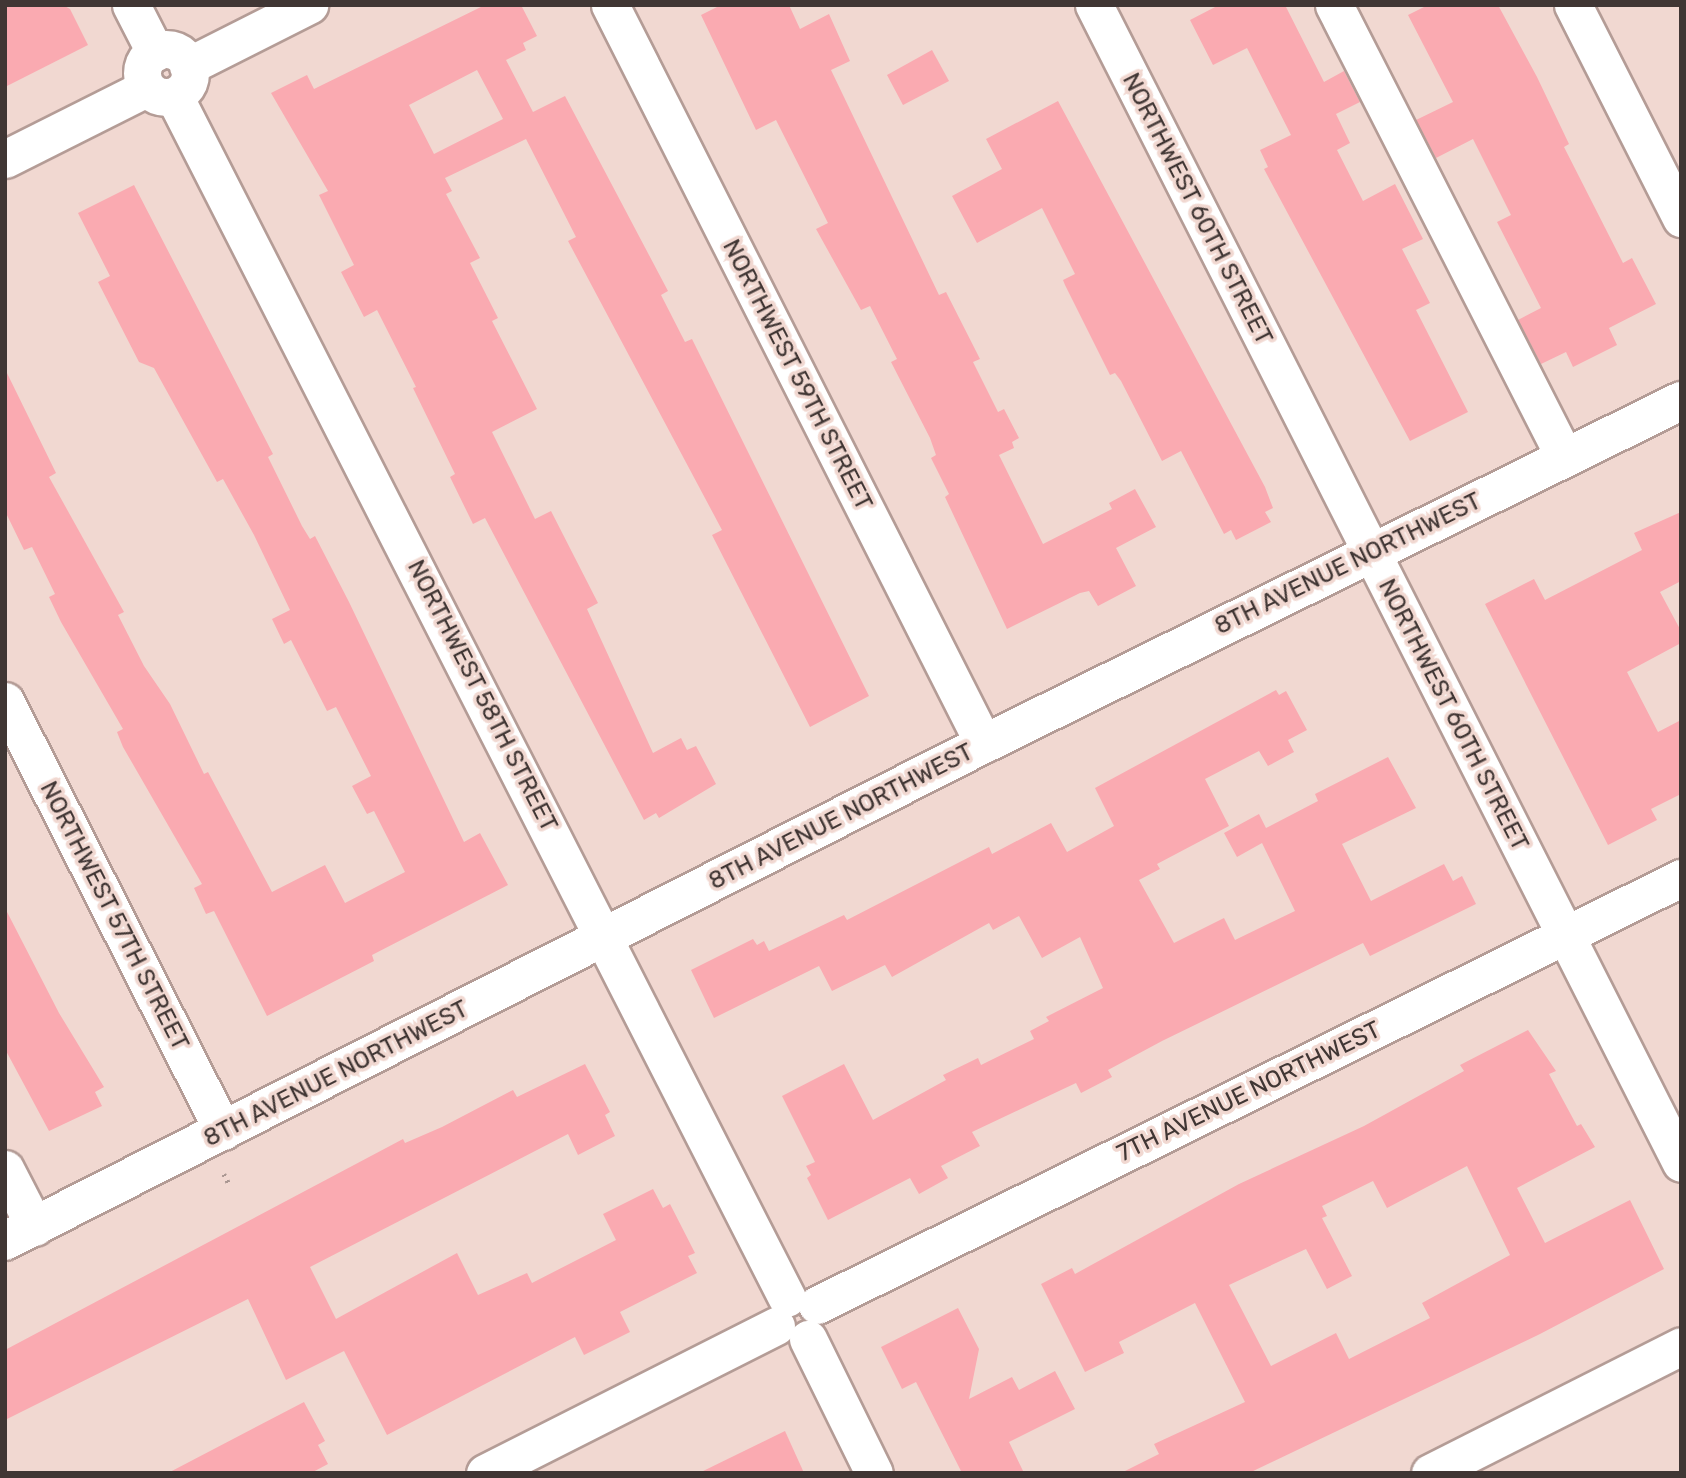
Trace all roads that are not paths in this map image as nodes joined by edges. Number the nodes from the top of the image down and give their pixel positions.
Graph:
1 (131, 5) edge
2 (309, 5) edge
3 (610, 5) edge
4 (1094, 5) edge
5 (1334, 5) edge
6 (1573, 5) edge
7 (169, 83) junction
8 (5, 159) edge
9 (1681, 218) edge
10 (1681, 401) edge
11 (1565, 458) junction
12 (1371, 552) junction
13 (5, 701) edge
14 (984, 744) junction
15 (1681, 878) edge
16 (1564, 937) junction
17 (605, 938) junction
18 (223, 1131) junction
19 (1681, 1163) edge
20 (5, 1169) edge
21 (20, 1234) edge
22 (797, 1317) junction
23 (1681, 1346) edge
24 (485, 1473) edge
25 (874, 1473) edge
26 (1430, 1473) edge

1 - 7 street
2 - 7 street
3 - 14 street, NORTHWEST 59TH STREET
4 - 12 street, NORTHWEST 60TH STREET
5 - 11 street
6 - 9 street
7 - 8 street
7 - 17 street, NORTHWEST 58TH STREET
10 - 11 main road, 8TH AVENUE NORTHWEST
11 - 12 main road, 8TH AVENUE NORTHWEST
12 - 14 main road, 8TH AVENUE NORTHWEST
12 - 16 street, NORTHWEST 60TH STREET
13 - 18 street, NORTHWEST 57TH STREET
14 - 17 main road, 8TH AVENUE NORTHWEST
15 - 16 street, 7TH AVENUE NORTHWEST
16 - 19 street, NORTHWEST 60TH STREET
16 - 22 street, 7TH AVENUE NORTHWEST
17 - 18 main road, 8TH AVENUE NORTHWEST
17 - 22 street, NORTHWEST 58TH STREET
18 - 21 main road, 8TH AVENUE NORTHWEST
20 - 21 street
22 - 24 street, 7TH AVENUE NORTHWEST
22 - 25 street, NORTHWEST 58TH STREET
23 - 26 street

